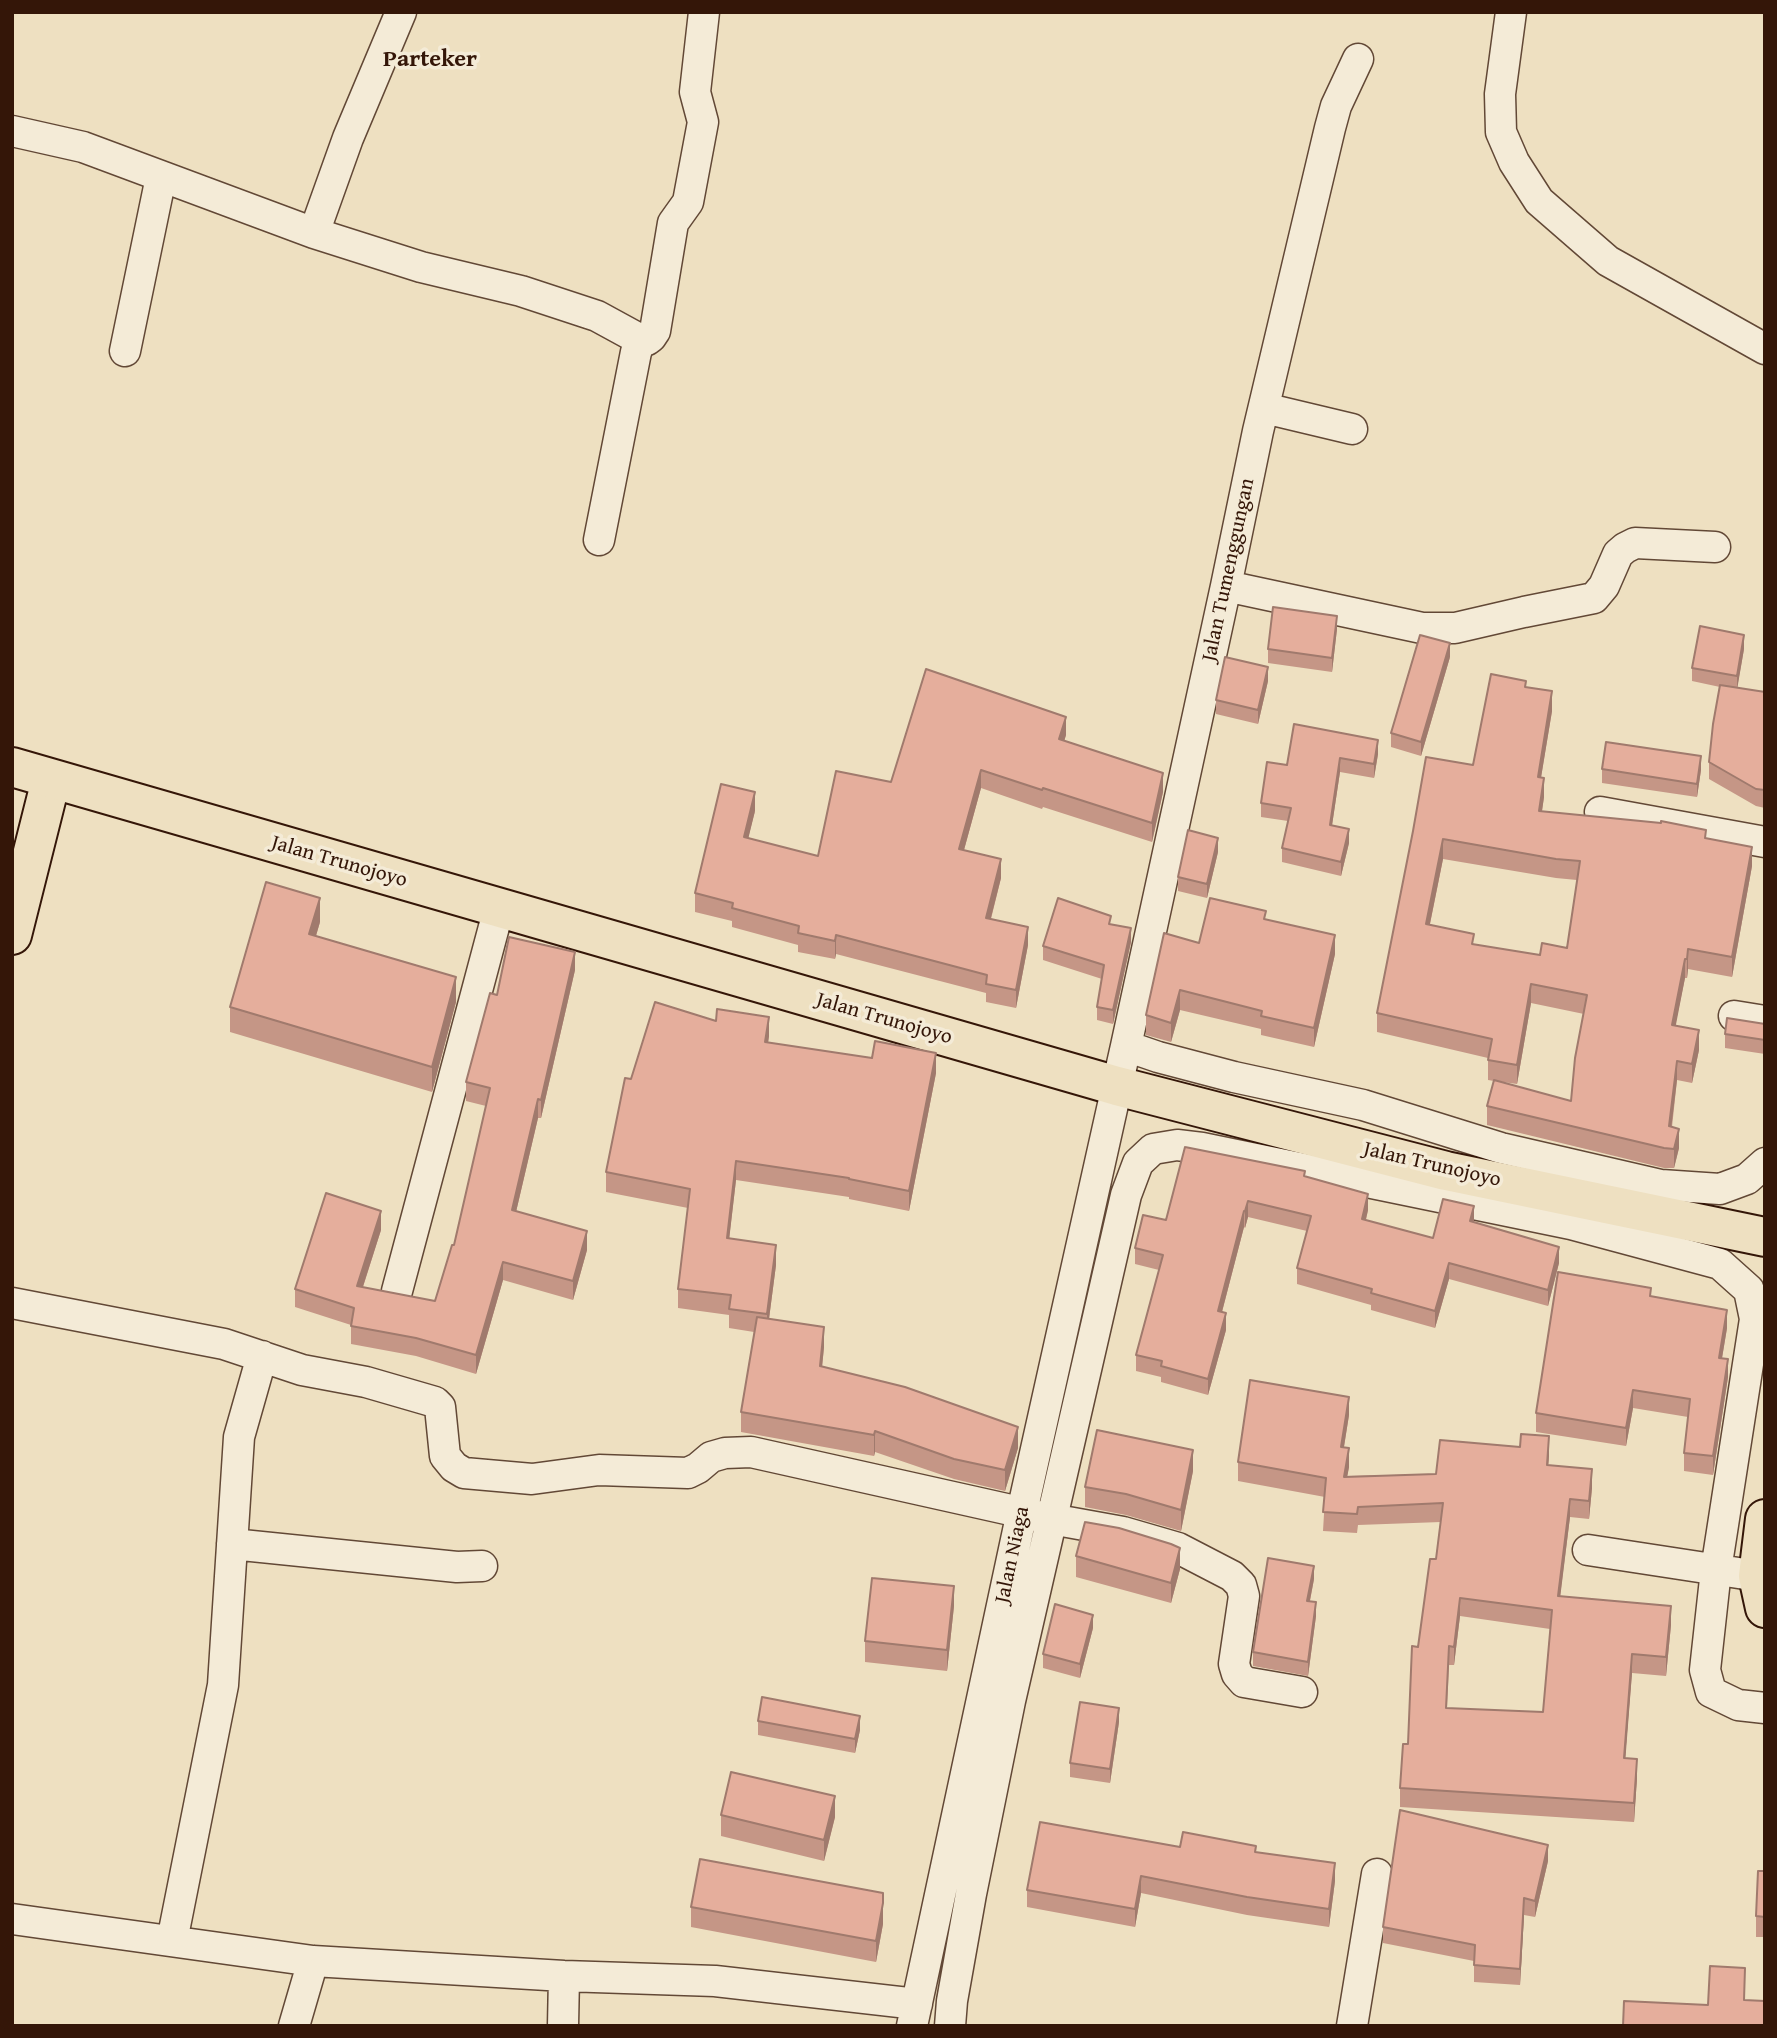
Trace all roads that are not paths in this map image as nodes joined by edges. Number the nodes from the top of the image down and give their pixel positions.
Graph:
1 (401, 12) edge
2 (1511, 12) edge
3 (705, 13) edge
4 (1358, 59) dead end
5 (12, 131) edge
6 (161, 177) junction
7 (314, 233) junction
8 (641, 340) junction
9 (1765, 349) edge
10 (125, 351) dead end
11 (1264, 408) junction
12 (1352, 429) dead end
13 (599, 540) dead end
14 (1715, 547) dead end
15 (1226, 586) junction
16 (12, 767) edge
17 (51, 780) junction
18 (1600, 812) dead end
19 (1765, 842) edge
20 (499, 908) junction
21 (12, 935) edge
22 (1734, 1016) edge
23 (1765, 1021) edge
24 (1126, 1046) junction
25 (1117, 1086) junction
26 (1765, 1163) edge
27 (1765, 1237) edge
28 (397, 1291) edge
29 (12, 1303) edge
30 (262, 1356) junction
31 (1022, 1512) junction
32 (1051, 1519) junction
33 (1765, 1519) edge
34 (232, 1544) junction
35 (1588, 1550) dead end
36 (482, 1566) dead end
37 (1716, 1570) junction
38 (1761, 1592) edge
39 (1302, 1692) dead end
40 (1765, 1708) edge
41 (1377, 1874) dead end
42 (12, 1919) edge
43 (172, 1941) junction
44 (313, 1961) junction
45 (564, 1976) junction
46 (915, 2015) edge
47 (294, 2026) edge
48 (563, 2026) edge
49 (950, 2026) edge
50 (1352, 2026) edge

1 - 7 street
2 - 9 street
3 - 8 street
4 - 11 street, Jalan Tumenggungan
5 - 6 street
6 - 7 street
6 - 10 street
7 - 8 street
8 - 13 street
11 - 12 street
11 - 15 street, Jalan Tumenggungan
14 - 15 street
15 - 24 street, Jalan Tumenggungan
16 - 17 main road, Jalan Trunojoyo
17 - 20 main road, Jalan Trunojoyo
17 - 21 main road
18 - 19 street
20 - 25 main road, Jalan Trunojoyo
20 - 28 street
22 - 23 street
24 - 25 street, Jalan Tumenggungan
24 - 26 street
25 - 27 main road, Jalan Trunojoyo
25 - 31 street, Jalan Niaga
29 - 30 street
30 - 31 street
30 - 34 street
31 - 32 street
31 - 46 street, Jalan Niaga
32 - 37 street
32 - 39 street
32 - 49 street
33 - 38 main road
34 - 36 street
34 - 43 street
35 - 37 street
37 - 38 street
37 - 40 street
41 - 50 street
42 - 43 street
43 - 44 street
44 - 45 street
44 - 47 street
45 - 46 street
45 - 48 street

